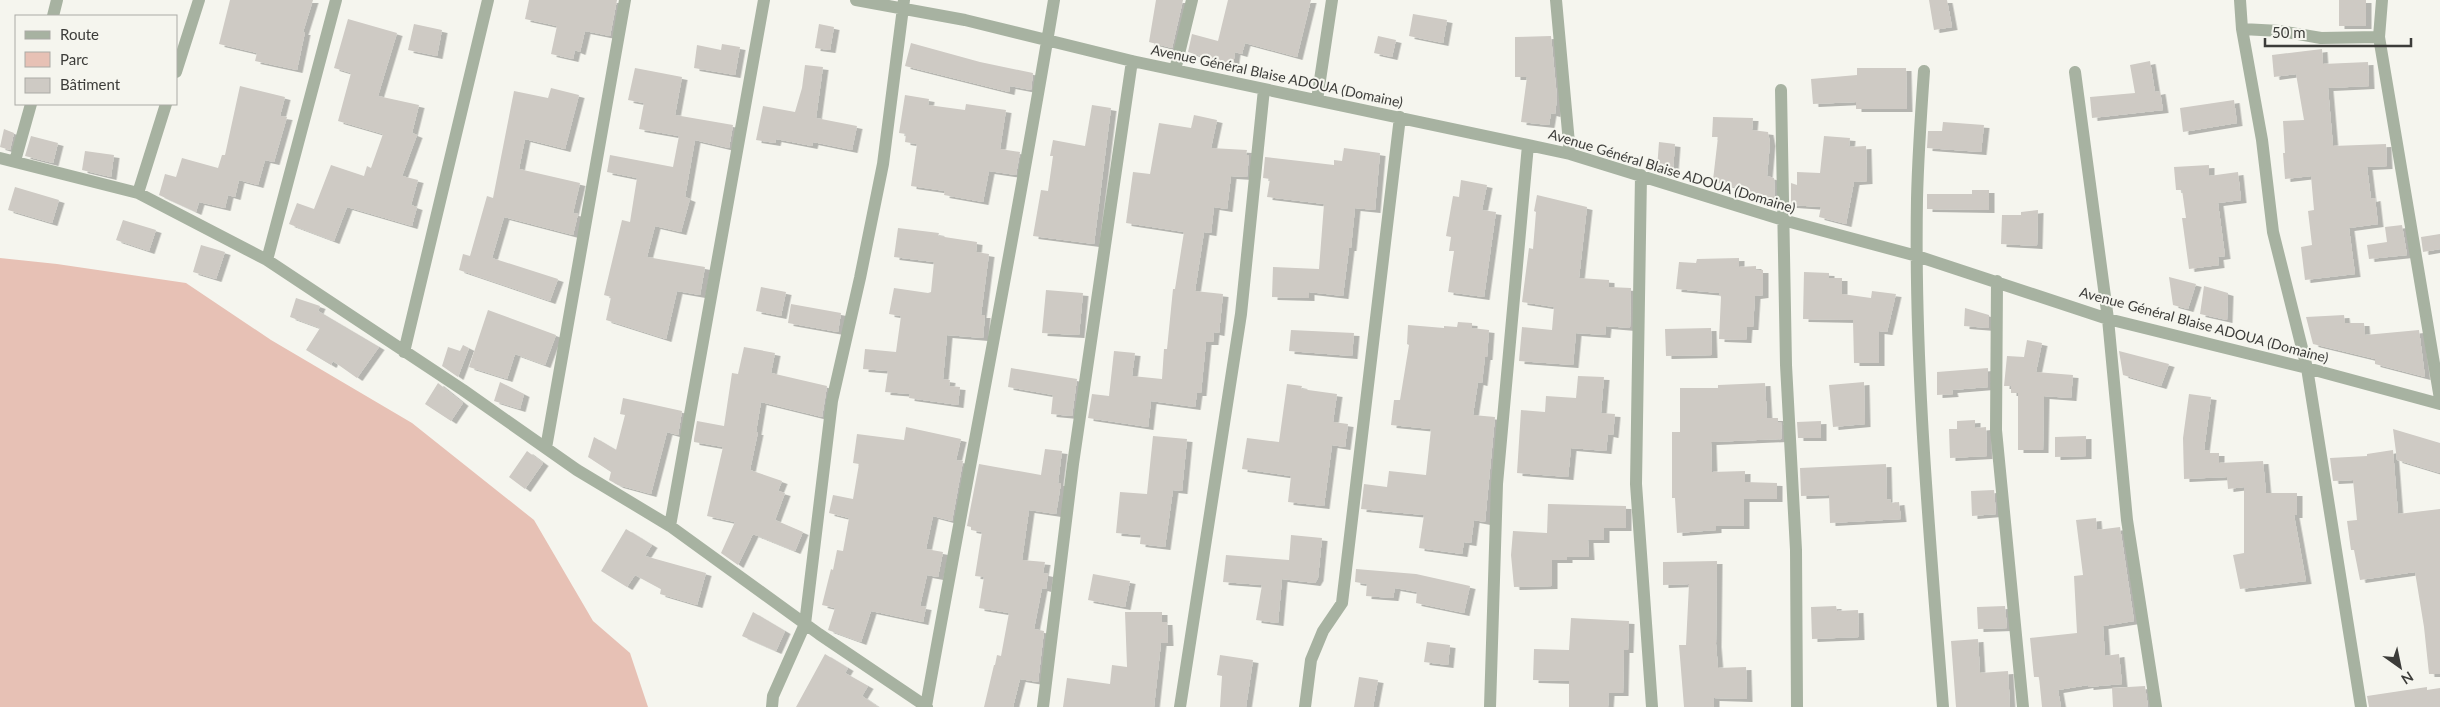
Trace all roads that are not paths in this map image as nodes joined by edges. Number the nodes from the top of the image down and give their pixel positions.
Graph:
1 (57, 0) edge
2 (199, 0) edge
3 (336, 0) edge
4 (488, 0) edge
5 (625, 0) edge
6 (764, 0) edge
7 (856, 0) edge
8 (1054, 0) edge
9 (1192, 0) edge
10 (1332, 0) edge
11 (1556, 0) edge
12 (2240, 0) edge
13 (2382, 0) edge
14 (903, 5) edge
15 (53, 15) edge
16 (2242, 29) junction
17 (2380, 37) junction
18 (1047, 42) junction
19 (1132, 61) junction
20 (178, 66) edge
21 (1176, 70) junction
22 (1924, 71) dead end
23 (2075, 72) dead end
24 (1264, 89) junction
25 (1781, 90) dead end
26 (1317, 100) junction
27 (31, 105) edge
28 (166, 105) edge
29 (1400, 117) junction
30 (1528, 144) junction
31 (1570, 154) junction
32 (0, 158) edge
33 (15, 161) junction
34 (1641, 175) junction
35 (138, 192) junction
36 (1783, 220) junction
37 (1917, 256) junction
38 (268, 260) junction
39 (1997, 281) junction
40 (2108, 319) junction
41 (404, 352) junction
42 (2307, 368) junction
43 (2440, 399) edge
44 (2440, 404) edge
45 (546, 448) junction
46 (670, 526) junction
47 (805, 624) junction
48 (772, 707) edge
49 (927, 707) edge
50 (1043, 707) edge
51 (1180, 707) edge
52 (1305, 707) edge
53 (1490, 707) edge
54 (1652, 707) edge
55 (1797, 707) edge
56 (1943, 707) edge
57 (2023, 707) edge
58 (2156, 707) edge
59 (2361, 707) edge

1 - 15 street
2 - 20 street
3 - 38 street
4 - 41 street
5 - 45 street
6 - 46 street
7 - 14 street, Avenue Général Blaise ADOUA (Domaine)
8 - 18 street
9 - 21 street
10 - 26 street
11 - 31 street
12 - 16 street
13 - 17 street
14 - 18 street, Avenue Général Blaise ADOUA (Domaine)
14 - 47 street
16 - 17 street
16 - 42 street
17 - 43 street
18 - 19 street, Avenue Général Blaise ADOUA (Domaine)
18 - 49 street
19 - 21 street, Avenue Général Blaise ADOUA (Domaine)
19 - 50 street
21 - 24 street, Avenue Général Blaise ADOUA (Domaine)
22 - 37 street
23 - 40 street
24 - 26 street, Avenue Général Blaise ADOUA (Domaine)
24 - 51 street
25 - 36 street
26 - 29 street, Avenue Général Blaise ADOUA (Domaine)
27 - 33 street
28 - 35 street
29 - 30 street, Avenue Général Blaise ADOUA (Domaine)
29 - 52 street
30 - 31 street, Avenue Général Blaise ADOUA (Domaine)
30 - 53 street
31 - 34 street, Avenue Général Blaise ADOUA (Domaine)
32 - 33 street
33 - 35 street
34 - 36 street, Avenue Général Blaise ADOUA (Domaine)
34 - 54 street
35 - 38 street
36 - 37 street, Avenue Général Blaise ADOUA (Domaine)
36 - 55 street
37 - 39 street, Avenue Général Blaise ADOUA (Domaine)
37 - 56 street
38 - 41 street
39 - 40 street, Avenue Général Blaise ADOUA (Domaine)
39 - 57 street
40 - 42 street, Avenue Général Blaise ADOUA (Domaine)
40 - 58 street
41 - 45 street
42 - 44 street, Avenue Général Blaise ADOUA (Domaine)
42 - 59 street
45 - 46 street
46 - 47 street
47 - 48 street
47 - 49 street

